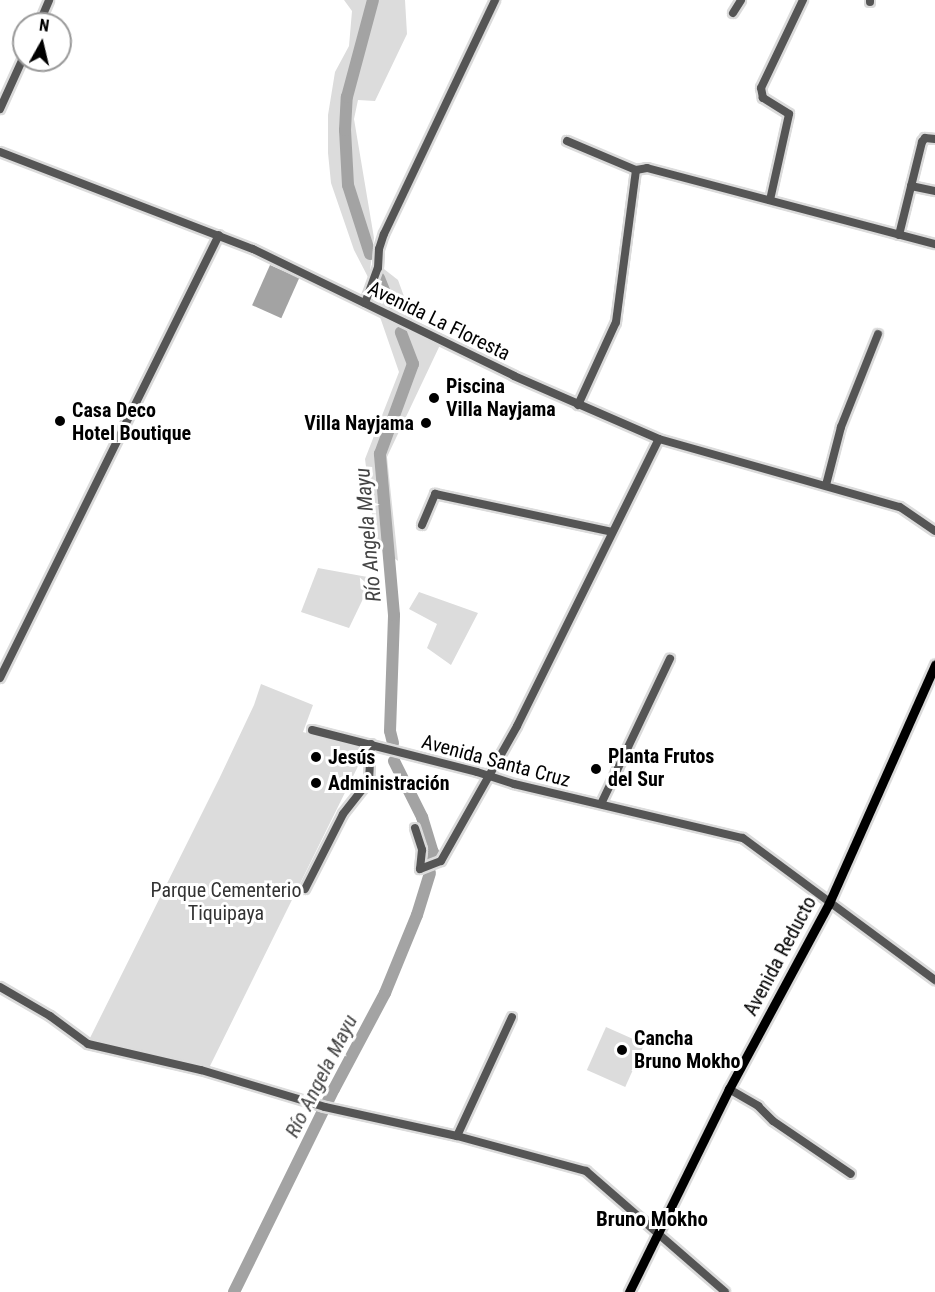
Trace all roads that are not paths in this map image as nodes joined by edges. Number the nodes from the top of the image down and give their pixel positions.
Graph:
1 (495, 0) edge
2 (741, 0) edge
3 (803, 0) edge
4 (733, 13) dead end
5 (17, 72) edge
6 (0, 108) edge
7 (935, 139) edge
8 (567, 141) dead end
9 (0, 152) edge
10 (636, 170) junction
11 (911, 186) junction
12 (935, 191) edge
13 (770, 200) junction
14 (219, 235) junction
15 (899, 235) junction
16 (935, 244) edge
17 (365, 303) junction
18 (878, 334) dead end
19 (578, 405) junction
20 (659, 439) junction
21 (826, 485) junction
22 (422, 525) dead end
23 (935, 531) edge
24 (612, 532) junction
25 (670, 659) dead end
26 (935, 665) edge
27 (0, 678) edge
28 (312, 730) dead end
29 (371, 744) junction
30 (489, 777) junction
31 (601, 804) junction
32 (415, 828) dead end
33 (305, 889) dead end
34 (829, 903) junction
35 (935, 980) edge
36 (0, 987) edge
37 (512, 1017) dead end
38 (729, 1089) junction
39 (457, 1136) junction
40 (851, 1174) dead end
41 (657, 1233) junction
42 (629, 1292) edge
43 (726, 1292) edge

1 - 17 street
2 - 4 street
3 - 13 street
5 - 6 street
7 - 11 street
8 - 10 street
9 - 14 street, Avenida La Floresta
10 - 13 street
10 - 19 street
11 - 12 street
11 - 15 street
13 - 15 street
14 - 17 street, Avenida La Floresta
14 - 27 street
15 - 16 street
17 - 19 street, Avenida La Floresta
18 - 21 street
19 - 20 street, Avenida La Floresta
20 - 21 street, Avenida La Floresta
20 - 24 street
21 - 23 street, Avenida La Floresta
22 - 24 street
24 - 30 street
25 - 31 street
26 - 34 main road, Avenida Reducto
28 - 29 street, Avenida Santa Cruz
29 - 30 street, Avenida Santa Cruz
29 - 33 street
30 - 31 street, Avenida Santa Cruz
30 - 32 street
31 - 34 street, Avenida Santa Cruz
34 - 35 street, Avenida Santa Cruz
34 - 38 main road, Avenida Reducto
36 - 39 street
37 - 39 street
38 - 40 street
38 - 41 main road, Avenida Reducto
39 - 41 street
41 - 42 main road, Avenida Reducto
41 - 43 street

